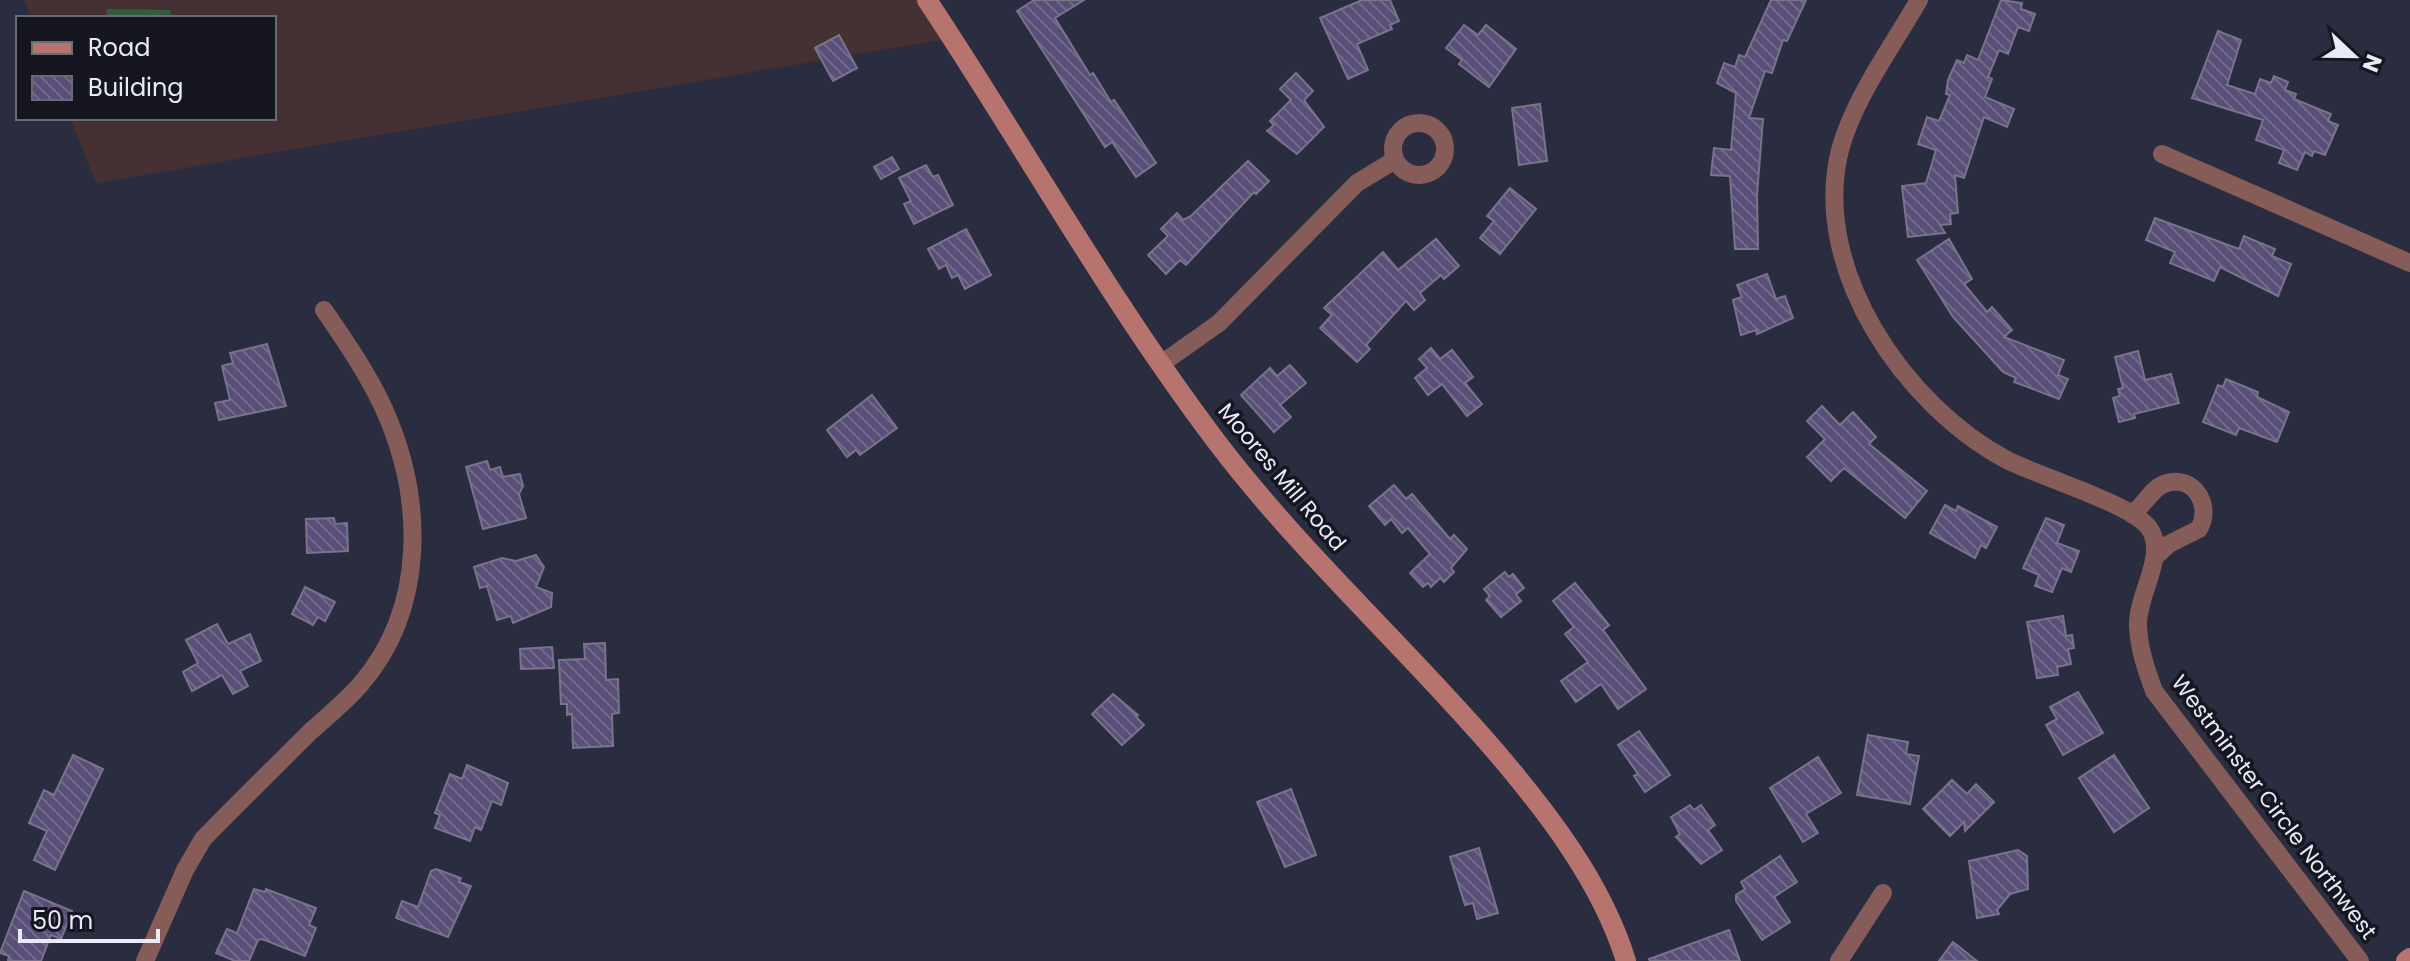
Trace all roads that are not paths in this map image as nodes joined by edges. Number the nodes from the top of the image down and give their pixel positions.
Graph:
1 (1919, 0) edge
2 (934, 2) edge
3 (2162, 154) dead end
4 (1395, 160) dead end
5 (2410, 263) edge
6 (324, 310) dead end
7 (1161, 364) junction
8 (2132, 514) junction
9 (2157, 555) junction
10 (1883, 893) dead end
11 (145, 961) edge
12 (1626, 961) edge
13 (1839, 961) edge
14 (2360, 961) edge

1 - 8 street
2 - 7 street, Moores Mill Road
3 - 5 street
4 - 7 street
6 - 11 street
7 - 12 street, Moores Mill Road
8 - 9 street
8 - 9 street
9 - 14 street, Westminster Circle Northwest
10 - 13 street

